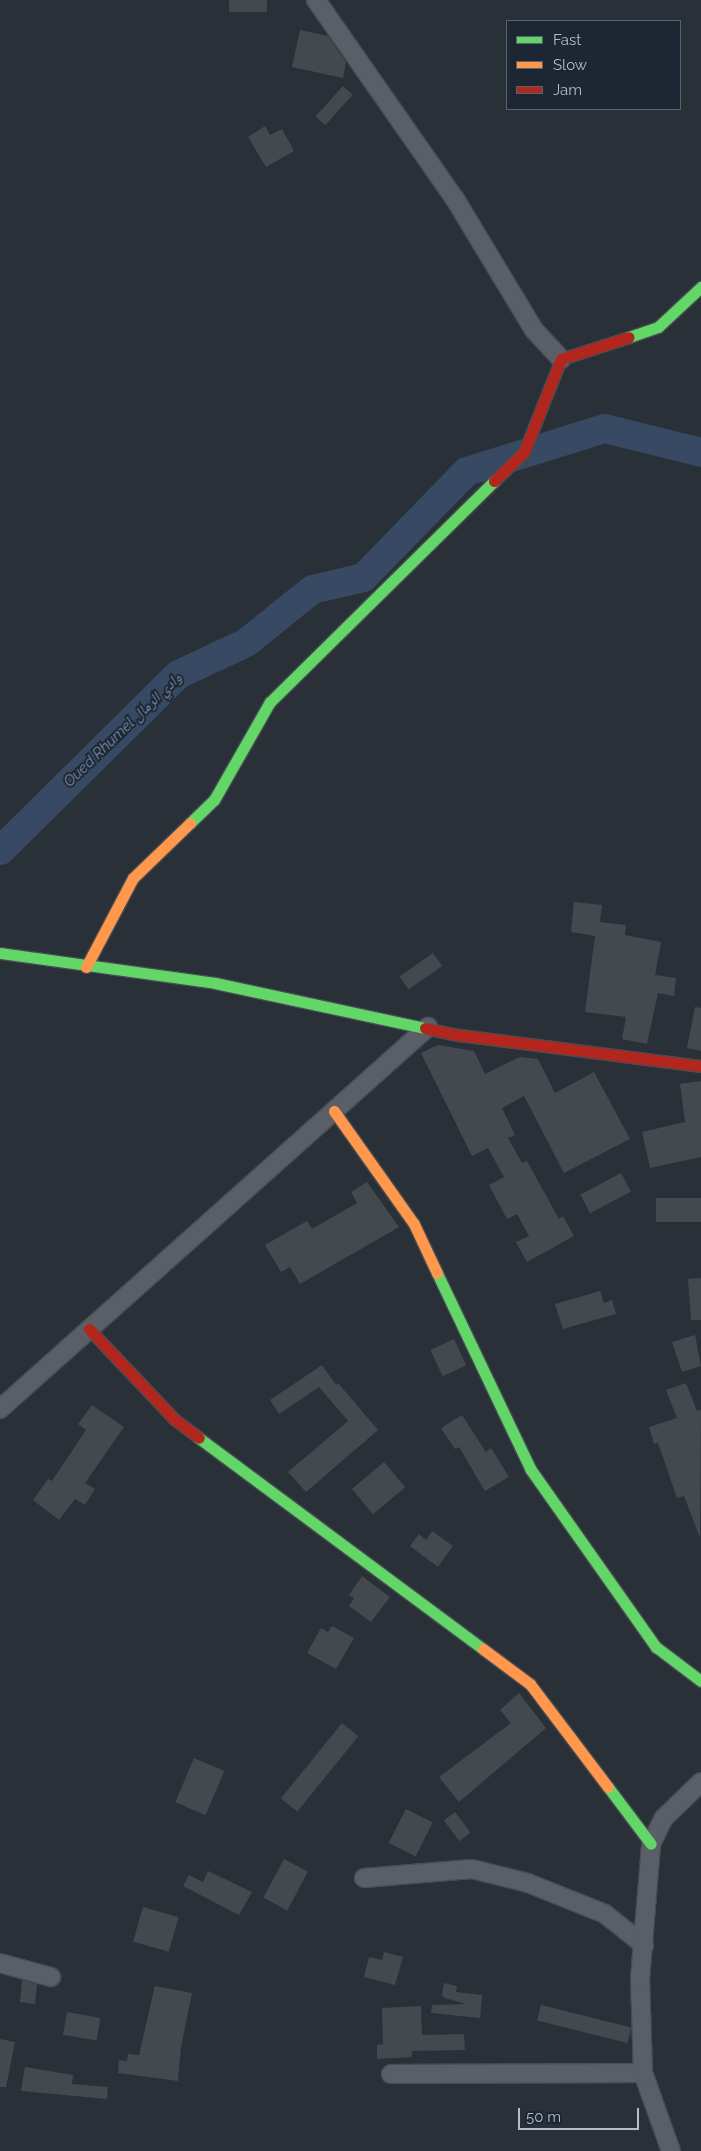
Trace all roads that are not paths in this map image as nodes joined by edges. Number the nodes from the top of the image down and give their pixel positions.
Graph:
1 (316, 0) edge
2 (701, 287) edge
3 (561, 359) junction
4 (0, 953) edge
5 (86, 966) junction
6 (428, 1027) junction
7 (701, 1066) edge
8 (334, 1111) junction
9 (89, 1329) junction
10 (0, 1409) edge
11 (701, 1682) edge
12 (701, 1782) edge
13 (651, 1844) junction
14 (364, 1878) dead end
15 (644, 1945) junction
16 (0, 1963) edge
17 (51, 1977) dead end
18 (644, 2073) junction
19 (391, 2074) dead end
20 (671, 2151) edge

1 - 3 street
2 - 3 street
3 - 5 street
4 - 5 street
5 - 6 street
6 - 7 street
6 - 8 street
8 - 9 street
8 - 11 street
9 - 10 street
9 - 13 street
12 - 13 street
13 - 15 street
14 - 15 street
15 - 18 street
16 - 17 street
18 - 19 street
18 - 20 street

